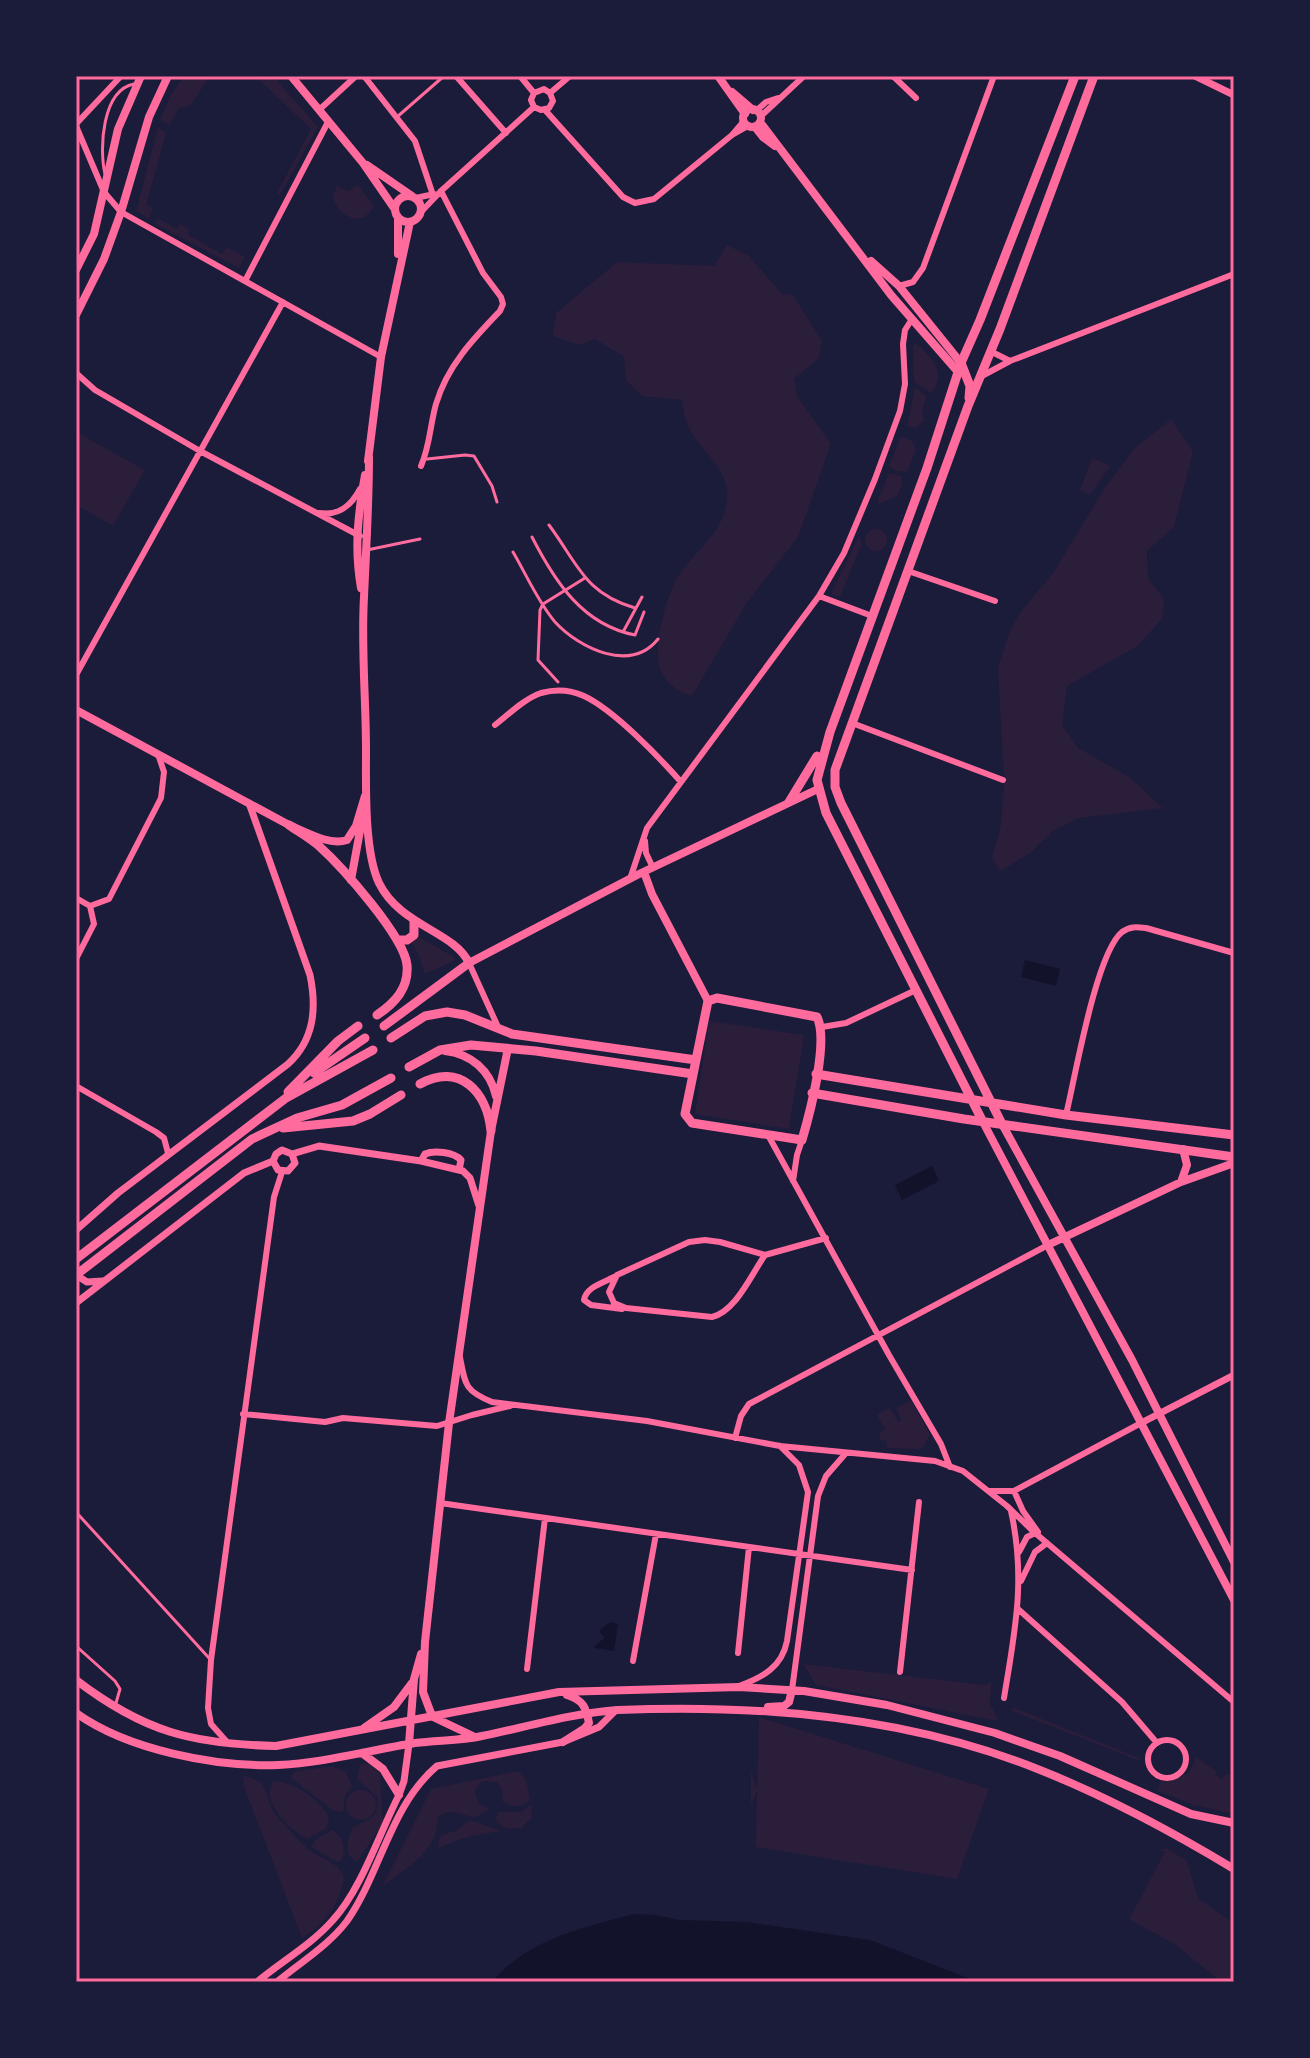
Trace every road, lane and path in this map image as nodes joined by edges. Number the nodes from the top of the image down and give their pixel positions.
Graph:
1 (121, 76) edge
2 (168, 76) edge
3 (291, 76) edge
4 (356, 76) edge
5 (364, 76) edge
6 (444, 76) edge
7 (456, 76) edge
8 (520, 76) edge
9 (570, 76) edge
10 (718, 76) edge
11 (804, 76) edge
12 (893, 76) edge
13 (994, 76) edge
14 (1075, 76) edge
15 (1094, 76) edge
16 (1195, 76) edge
17 (140, 79) edge
18 (534, 93) junction
19 (550, 93) junction
20 (1234, 95) edge
21 (916, 98) dead end
22 (534, 107) junction
23 (319, 110) junction
24 (545, 110) junction
25 (397, 117) junction
26 (753, 118) junction
27 (328, 122) junction
28 (76, 125) edge
29 (506, 133) junction
30 (363, 163) junction
31 (106, 181) junction
32 (104, 192) junction
33 (436, 194) junction
34 (414, 197) junction
35 (394, 208) junction
36 (121, 212) junction
37 (421, 212) junction
38 (398, 219) junction
39 (410, 222) junction
40 (858, 250) junction
41 (399, 266) junction
42 (76, 270) edge
43 (1234, 274) edge
44 (245, 281) junction
45 (899, 286) junction
46 (283, 302) junction
47 (76, 315) edge
48 (912, 319) junction
49 (931, 328) junction
50 (990, 351) junction
51 (381, 357) junction
52 (1010, 361) junction
53 (960, 368) junction
54 (76, 373) edge
55 (980, 377) junction
56 (968, 406) junction
57 (200, 451) junction
58 (369, 457) junction
59 (422, 463) joint
60 (364, 482) junction
61 (497, 502) dead end
62 (316, 513) junction
63 (549, 525) dead end
64 (356, 534) junction
65 (532, 537) dead end
66 (420, 539) dead end
67 (368, 545) junction
68 (513, 552) dead end
69 (908, 571) junction
70 (585, 578) junction
71 (564, 591) junction
72 (819, 596) junction
73 (642, 597) dead end
74 (364, 599) junction
75 (995, 601) dead end
76 (543, 604) junction
77 (635, 608) junction
78 (644, 612) dead end
79 (872, 616) junction
80 (623, 632) junction
81 (658, 639) dead end
82 (76, 675) edge
83 (558, 682) dead end
84 (76, 710) edge
85 (852, 723) junction
86 (495, 725) dead end
87 (830, 732) junction
88 (158, 754) junction
89 (1003, 780) dead end
90 (681, 782) junction
91 (818, 789) junction
92 (367, 792) junction
93 (789, 802) junction
94 (249, 803) junction
95 (841, 803) junction
96 (289, 825) junction
97 (645, 832) junction
98 (648, 870) junction
99 (630, 879) junction
100 (351, 880) junction
101 (76, 898) edge
102 (90, 906) junction
103 (414, 922) junction
104 (397, 940) junction
105 (1234, 953) edge
106 (76, 959) edge
107 (469, 963) junction
108 (916, 990) junction
109 (708, 1001) junction
110 (377, 1015) dead end
111 (358, 1026) dead end
112 (384, 1026) dead end
113 (822, 1027) junction
114 (500, 1030) junction
115 (527, 1036) junction
116 (365, 1038) dead end
117 (391, 1038) dead end
118 (508, 1048) junction
119 (373, 1050) dead end
120 (440, 1050) junction
121 (696, 1060) junction
122 (409, 1067) dead end
123 (693, 1074) junction
124 (816, 1074) junction
125 (391, 1078) dead end
126 (420, 1084) dead end
127 (76, 1086) edge
128 (812, 1093) junction
129 (401, 1095) dead end
130 (497, 1101) junction
131 (973, 1101) junction
132 (992, 1104) junction
133 (271, 1108) junction
134 (1066, 1115) junction
135 (983, 1122) junction
136 (1002, 1124) junction
137 (491, 1131) junction
138 (264, 1132) junction
139 (768, 1135) junction
140 (1234, 1135) edge
141 (802, 1140) junction
142 (1183, 1149) junction
143 (292, 1154) junction
144 (166, 1157) junction
145 (1234, 1160) edge
146 (273, 1161) junction
147 (421, 1161) junction
148 (459, 1170) junction
149 (282, 1172) junction
150 (793, 1181) junction
151 (1181, 1182) junction
152 (481, 1210) junction
153 (76, 1230) edge
154 (826, 1238) junction
155 (1064, 1238) junction
156 (1048, 1245) junction
157 (765, 1255) junction
158 (76, 1259) edge
159 (76, 1275) edge
160 (617, 1275) junction
161 (105, 1281) junction
162 (78, 1299) edge
163 (635, 1309) junction
164 (879, 1335) junction
165 (459, 1349) junction
166 (1234, 1375) edge
167 (514, 1405) junction
168 (243, 1414) junction
169 (1160, 1414) junction
170 (1143, 1422) junction
171 (449, 1423) junction
172 (735, 1438) junction
173 (780, 1446) junction
174 (847, 1452) junction
175 (950, 1467) junction
176 (989, 1491) junction
177 (1014, 1491) junction
178 (919, 1502) dead end
179 (440, 1503) junction
180 (1011, 1511) junction
181 (76, 1512) edge
182 (545, 1518) junction
183 (1036, 1532) junction
184 (656, 1534) junction
185 (1047, 1543) junction
186 (749, 1547) junction
187 (1019, 1552) junction
188 (798, 1554) junction
189 (810, 1556) junction
190 (1234, 1562) edge
191 (912, 1570) junction
192 (1020, 1584) junction
193 (1234, 1600) edge
194 (1018, 1609) junction
195 (425, 1642) junction
196 (76, 1646) edge
197 (738, 1653) dead end
198 (211, 1660) junction
199 (633, 1661) dead end
200 (527, 1669) dead end
201 (900, 1672) dead end
202 (414, 1679) junction
203 (76, 1680) edge
204 (739, 1687) junction
205 (792, 1690) junction
206 (559, 1692) junction
207 (1004, 1698) dead end
208 (1234, 1702) edge
209 (116, 1707) junction
210 (616, 1710) junction
211 (724, 1710) junction
212 (76, 1713) edge
213 (587, 1715) junction
214 (432, 1716) junction
215 (410, 1720) junction
216 (357, 1732) junction
217 (476, 1737) junction
218 (563, 1742) junction
219 (1157, 1743) junction
220 (409, 1744) junction
221 (230, 1745) junction
222 (361, 1752) junction
223 (399, 1795) junction
224 (1234, 1823) edge
225 (1234, 1869) edge
226 (257, 1982) edge
227 (277, 1982) edge

1 - 28 street
2 - 36 main road
3 - 23 main road
4 - 23 street
5 - 25 street
6 - 25 lane
7 - 29 street
8 - 18 street
9 - 19 street
10 - 26 main road
11 - 26 street
12 - 21 street
13 - 45 street
14 - 53 main road
15 - 50 main road
16 - 20 street
17 - 31 main road
17 - 31 lane
18 - 19 street
18 - 22 street
19 - 24 street
22 - 24 street
22 - 29 street
23 - 27 main road
24 - 26 street
25 - 33 street
26 - 40 main road
27 - 30 main road
27 - 44 street
28 - 32 street
29 - 33 street
30 - 34 main road
30 - 35 main road
31 - 32 main road
32 - 36 street
32 - 42 main road
33 - 34 street
33 - 37 street
33 - 59 street
34 - 35 main road
34 - 37 main road
35 - 38 main road
36 - 44 street
36 - 47 main road
37 - 39 main road
38 - 39 main road
38 - 41 main road
39 - 41 main road
40 - 45 main road
40 - 48 main road
41 - 51 main road
43 - 52 street
44 - 46 street
45 - 49 main road
46 - 51 street
46 - 57 street
48 - 49 main road
48 - 53 main road
48 - 72 street
49 - 53 main road
50 - 52 street
50 - 55 main road
51 - 58 main road
52 - 55 street
53 - 56 main road
53 - 79 main road
54 - 57 street
55 - 56 main road
56 - 69 main road
57 - 62 street
57 - 82 street
58 - 60 main road
58 - 67 main road
59 - 61 lane
60 - 62 street
60 - 64 main road
62 - 64 street
63 - 70 lane
64 - 67 street
64 - 74 main road
65 - 71 lane
66 - 67 lane
67 - 74 main road
68 - 76 lane
69 - 75 street
69 - 85 main road
70 - 71 lane
70 - 77 lane
71 - 76 lane
71 - 80 lane
72 - 79 street
72 - 90 street
73 - 77 lane
74 - 92 main road
76 - 81 lane
76 - 83 lane
77 - 80 lane
78 - 80 lane
79 - 87 main road
84 - 88 main road
85 - 89 street
85 - 95 main road
86 - 90 street
87 - 91 main road
87 - 93 main road
88 - 94 main road
88 - 102 street
90 - 97 street
91 - 93 main road
91 - 95 main road
91 - 108 main road
92 - 96 main road
92 - 100 main road
92 - 103 main road
93 - 98 main road
94 - 96 main road
94 - 144 street
95 - 132 main road
96 - 100 main road
97 - 98 street
97 - 99 street
98 - 99 main road
98 - 109 main road
99 - 107 main road
100 - 104 main road
101 - 102 street
102 - 106 street
103 - 104 main road
103 - 107 main road
104 - 110 main road
105 - 134 street
107 - 112 main road
107 - 114 street
108 - 113 street
108 - 131 main road
109 - 113 main road
109 - 121 main road
111 - 133 main road
113 - 124 main road
114 - 115 main road
114 - 117 main road
115 - 118 main road
115 - 121 main road
116 - 133 main road
118 - 120 main road
118 - 123 main road
118 - 130 main road
119 - 133 main road
120 - 122 main road
120 - 130 main road
121 - 123 main road
123 - 139 main road
124 - 128 main road
124 - 131 main road
125 - 138 main road
126 - 137 main road
127 - 144 street
128 - 135 main road
128 - 141 main road
129 - 138 main road
130 - 137 main road
131 - 132 main road
131 - 135 main road
132 - 134 main road
132 - 136 main road
133 - 158 main road
134 - 140 main road
135 - 136 main road
135 - 156 main road
136 - 142 main road
136 - 155 main road
137 - 152 main road
138 - 159 main road
139 - 141 main road
139 - 150 street
141 - 150 street
142 - 145 main road
142 - 151 main road
143 - 146 street
143 - 147 street
143 - 149 street
144 - 153 street
145 - 151 main road
146 - 149 street
146 - 161 street
147 - 148 street
147 - 148 street
148 - 152 street
149 - 168 street
150 - 154 street
151 - 155 main road
152 - 165 main road
154 - 157 street
154 - 164 street
155 - 156 main road
155 - 169 main road
156 - 164 street
156 - 170 main road
157 - 160 street
157 - 163 street
159 - 161 street
160 - 163 street
160 - 163 street
161 - 162 street
164 - 172 street
164 - 175 street
165 - 167 street
165 - 171 main road
166 - 169 street
167 - 171 street
167 - 172 street
168 - 171 street
168 - 198 street
169 - 170 street
169 - 190 main road
170 - 177 street
170 - 193 main road
171 - 179 main road
172 - 173 street
173 - 174 street
173 - 188 street
174 - 175 street
174 - 189 street
175 - 176 street
176 - 177 street
176 - 180 street
177 - 183 street
178 - 191 street
179 - 182 street
179 - 195 main road
180 - 183 street
180 - 187 street
181 - 198 lane
182 - 184 street
182 - 200 street
183 - 185 street
183 - 187 street
184 - 186 street
184 - 199 street
185 - 192 street
185 - 208 street
186 - 188 street
186 - 197 street
187 - 192 street
188 - 189 street
188 - 204 street
189 - 191 street
189 - 205 street
191 - 201 street
192 - 194 street
194 - 207 street
194 - 219 street
195 - 202 main road
195 - 214 main road
196 - 209 lane
198 - 221 street
202 - 215 main road
202 - 216 main road
203 - 209 main road
204 - 205 main road
204 - 206 main road
205 - 211 main road
205 - 224 main road
206 - 213 main road
206 - 214 main road
209 - 221 main road
210 - 211 main road
210 - 213 main road
210 - 218 street
211 - 225 main road
212 - 222 main road
213 - 217 main road
213 - 218 main road
214 - 215 main road
214 - 217 main road
215 - 216 main road
215 - 220 main road
216 - 221 main road
217 - 220 main road
218 - 227 street
219 - 219 street
220 - 222 main road
220 - 223 street
222 - 223 main road
223 - 226 street

